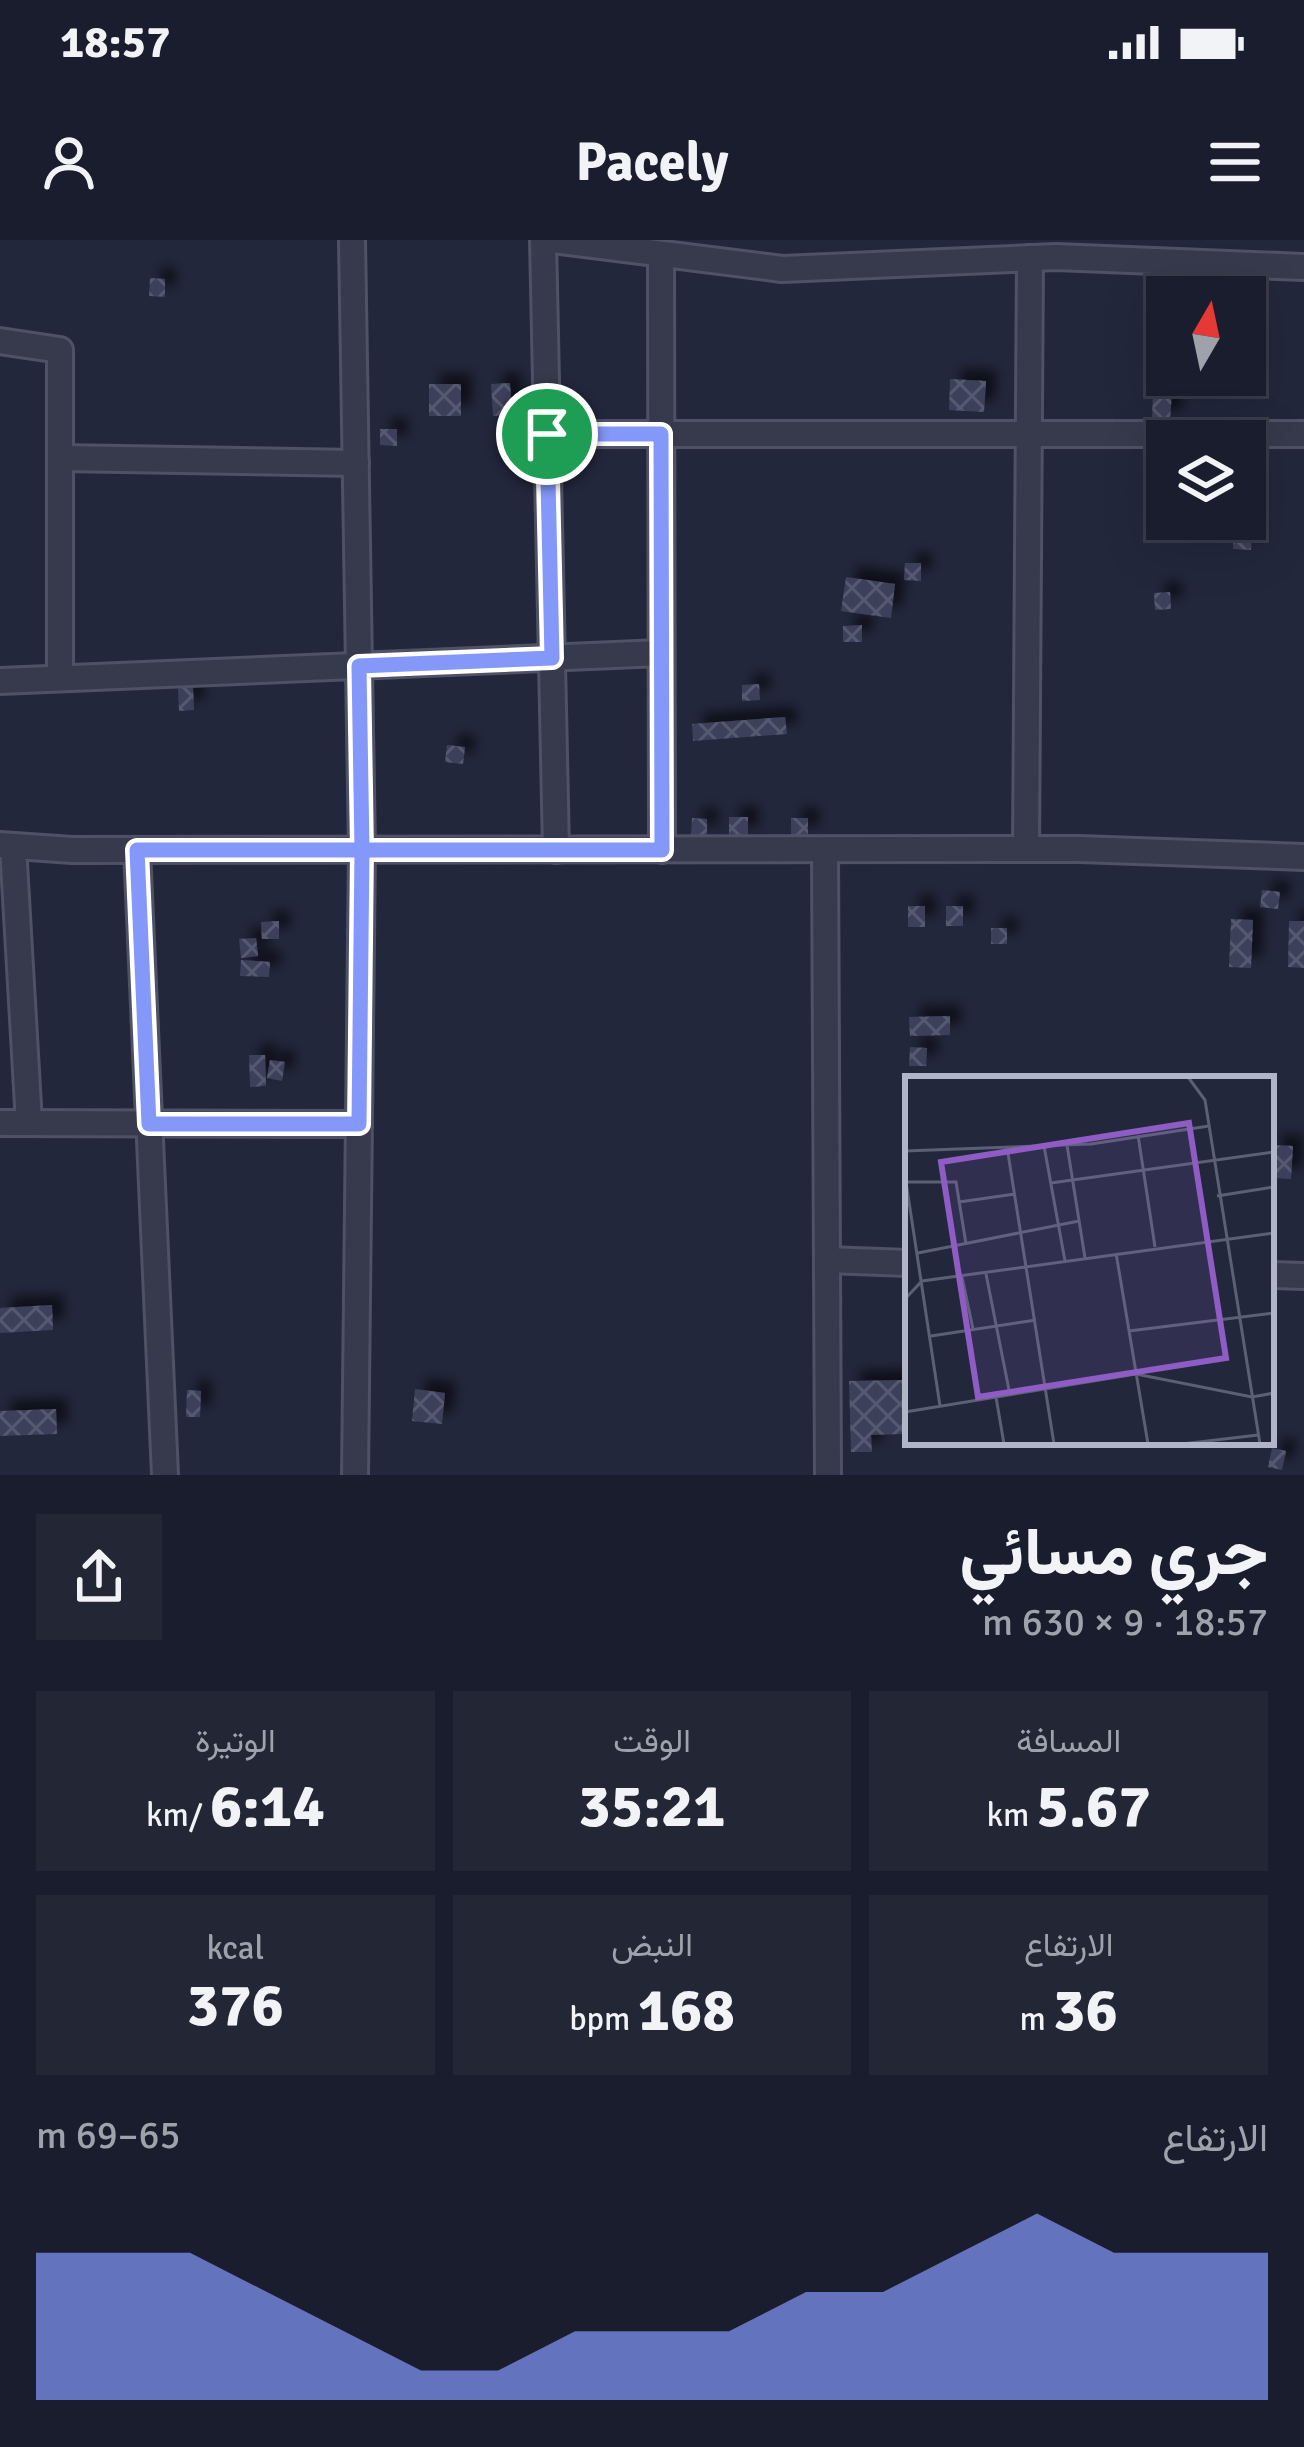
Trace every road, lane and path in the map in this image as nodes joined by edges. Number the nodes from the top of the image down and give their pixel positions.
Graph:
1 (352, 240) edge
2 (543, 240) edge
3 (553, 240) edge
4 (661, 254) junction
5 (1030, 258) junction
6 (1304, 267) edge
7 (0, 341) edge
8 (547, 434) junction
9 (661, 434) junction
10 (1029, 434) junction
11 (1304, 434) edge
12 (60, 458) junction
13 (356, 463) junction
14 (661, 653) junction
15 (552, 658) junction
16 (359, 666) junction
17 (60, 678) junction
18 (0, 681) edge
19 (6, 846) edge
20 (1026, 849) junction
21 (137, 850) junction
22 (362, 850) junction
23 (556, 850) junction
24 (662, 850) junction
25 (825, 850) junction
26 (1304, 857) edge
27 (0, 1123) edge
28 (29, 1123) junction
29 (149, 1124) junction
30 (359, 1124) junction
31 (827, 1260) junction
32 (905, 1263) edge
33 (1274, 1275) edge
34 (1304, 1276) edge
35 (165, 1475) edge
36 (355, 1475) edge
37 (828, 1475) edge

1 - 13 street
2 - 8 street
3 - 4 street
4 - 5 street
4 - 9 street
5 - 6 street
5 - 10 street
7 - 12 street
8 - 9 street
8 - 15 street
9 - 10 street
9 - 14 street
10 - 11 street
10 - 20 street
12 - 13 street
12 - 17 street
13 - 16 street
14 - 15 street
14 - 24 street
15 - 16 street
15 - 23 street
16 - 17 street
16 - 22 street
17 - 18 street
19 - 21 street
19 - 28 street
20 - 25 street
20 - 26 street
21 - 22 street
21 - 29 street
22 - 23 street
22 - 30 street
23 - 24 street
24 - 25 street
25 - 31 street
27 - 28 street
28 - 29 street
29 - 30 street
29 - 35 street
30 - 36 street
31 - 32 street
31 - 37 street
33 - 34 street

